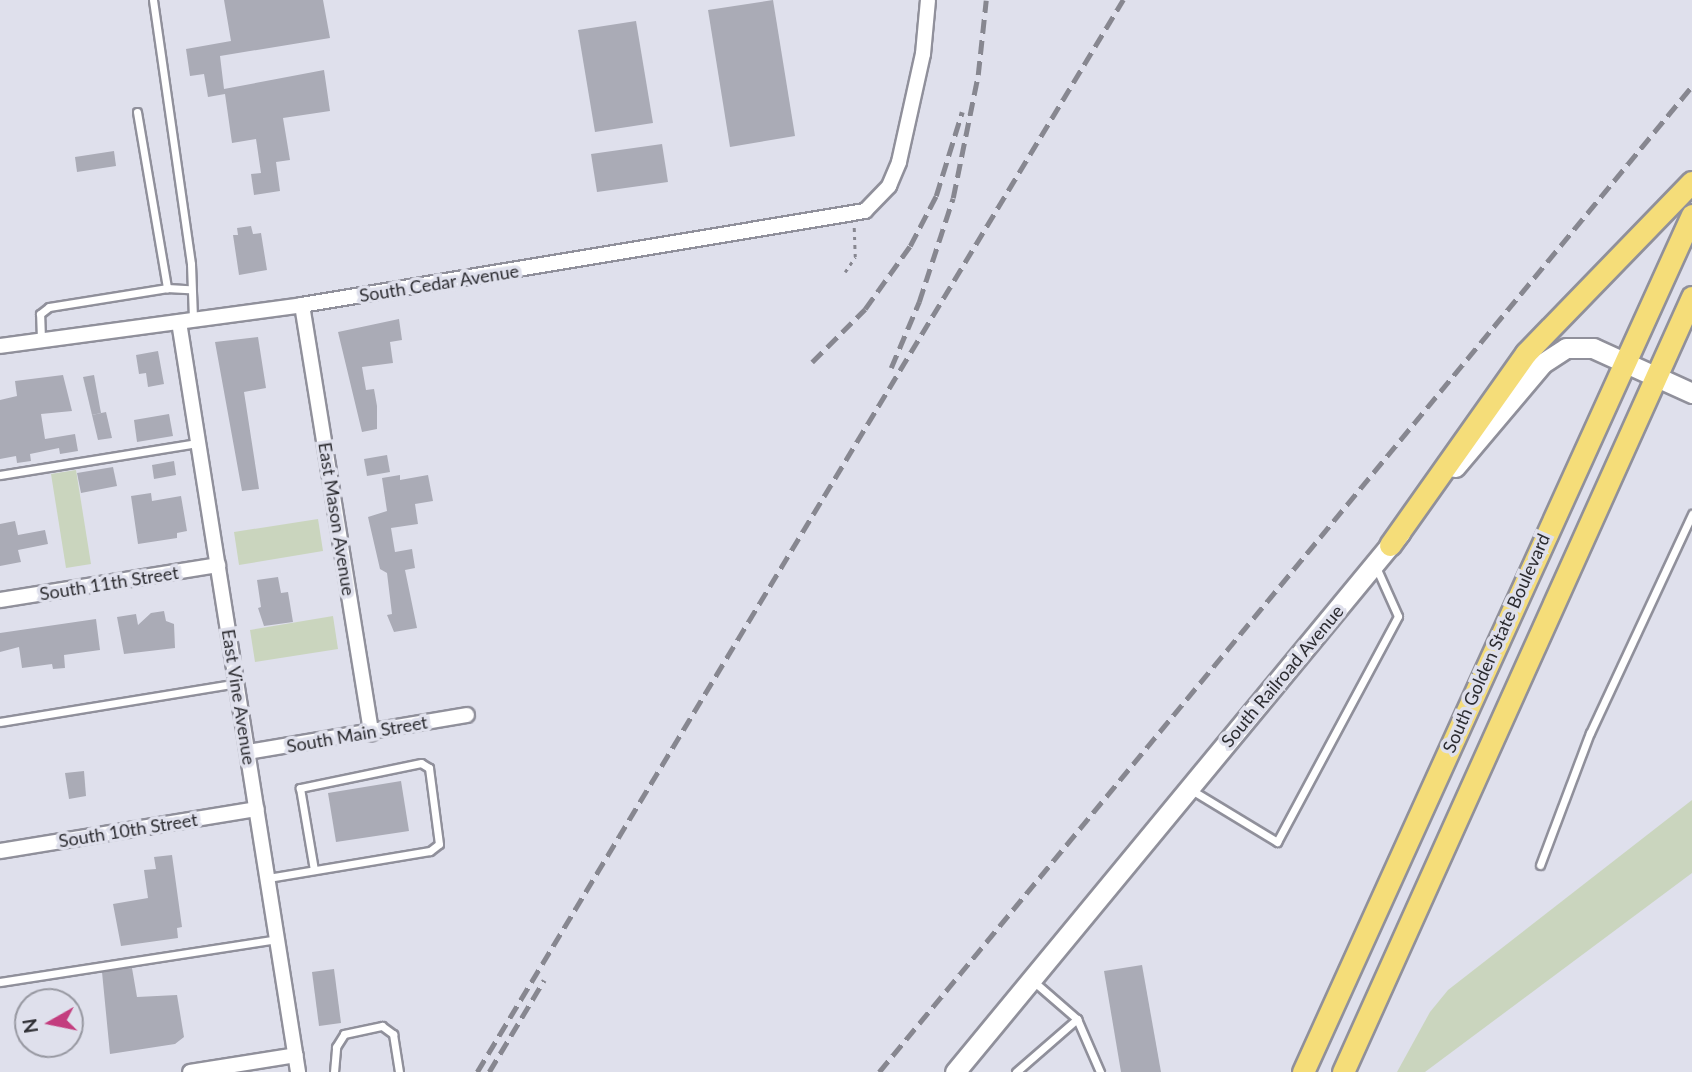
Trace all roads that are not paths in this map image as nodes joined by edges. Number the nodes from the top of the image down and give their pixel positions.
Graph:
1 (153, 0) edge
2 (928, 0) edge
3 (137, 112) dead end
4 (1692, 182) edge
5 (1692, 215) edge
6 (167, 288) junction
7 (189, 289) junction
8 (1692, 297) edge
9 (302, 305) junction
10 (186, 321) junction
11 (41, 339) junction
12 (0, 346) edge
13 (1641, 368) junction
14 (1692, 393) edge
15 (198, 443) junction
16 (0, 475) edge
17 (1692, 514) edge
18 (1390, 545) junction
19 (218, 565) junction
20 (1375, 565) junction
21 (0, 600) edge
22 (237, 683) junction
23 (467, 715) dead end
24 (0, 722) edge
25 (371, 733) junction
26 (248, 752) junction
27 (1189, 789) junction
28 (257, 809) junction
29 (0, 851) edge
30 (1540, 865) dead end
31 (314, 870) junction
32 (268, 878) junction
33 (277, 939) junction
34 (1031, 980) junction
35 (0, 982) edge
36 (1077, 1019) junction
37 (296, 1055) junction
38 (190, 1072) edge
39 (298, 1072) edge
40 (334, 1072) edge
41 (399, 1072) edge
42 (955, 1072) edge
43 (1016, 1072) edge
44 (1100, 1072) edge
45 (1303, 1072) edge
46 (1343, 1072) edge

1 - 7 lane
2 - 9 street, South Cedar Avenue
3 - 6 lane
4 - 18 main road
5 - 13 main road, South Golden State Boulevard
6 - 7 lane
6 - 11 lane
7 - 10 lane
8 - 13 main road, South Golden State Boulevard
9 - 10 street, South Cedar Avenue
9 - 25 street, East Mason Avenue
10 - 11 street, South Cedar Avenue
10 - 15 street, East Vine Avenue
11 - 12 street, South Cedar Avenue
13 - 14 street
13 - 18 street, South Railroad Avenue
13 - 45 main road, South Golden State Boulevard
13 - 46 main road, South Golden State Boulevard
15 - 16 lane
15 - 19 street, East Vine Avenue
17 - 30 lane
18 - 20 street, South Railroad Avenue
19 - 21 street, South 11th Street
19 - 22 street, East Vine Avenue
20 - 27 street, South Railroad Avenue
20 - 27 lane
22 - 24 lane
22 - 26 street, East Vine Avenue
23 - 25 street, South Main Street
25 - 26 street, South Main Street
26 - 28 street, East Vine Avenue
27 - 34 street, South Railroad Avenue
28 - 29 street, South 10th Street
28 - 32 street, East Vine Avenue
31 - 31 lane
31 - 32 lane
32 - 33 street, East Vine Avenue
33 - 35 lane
33 - 37 street, East Vine Avenue
34 - 36 lane
34 - 42 street, South Railroad Avenue
36 - 43 lane
36 - 44 lane
37 - 38 street
37 - 39 street, East Vine Avenue
40 - 41 lane

